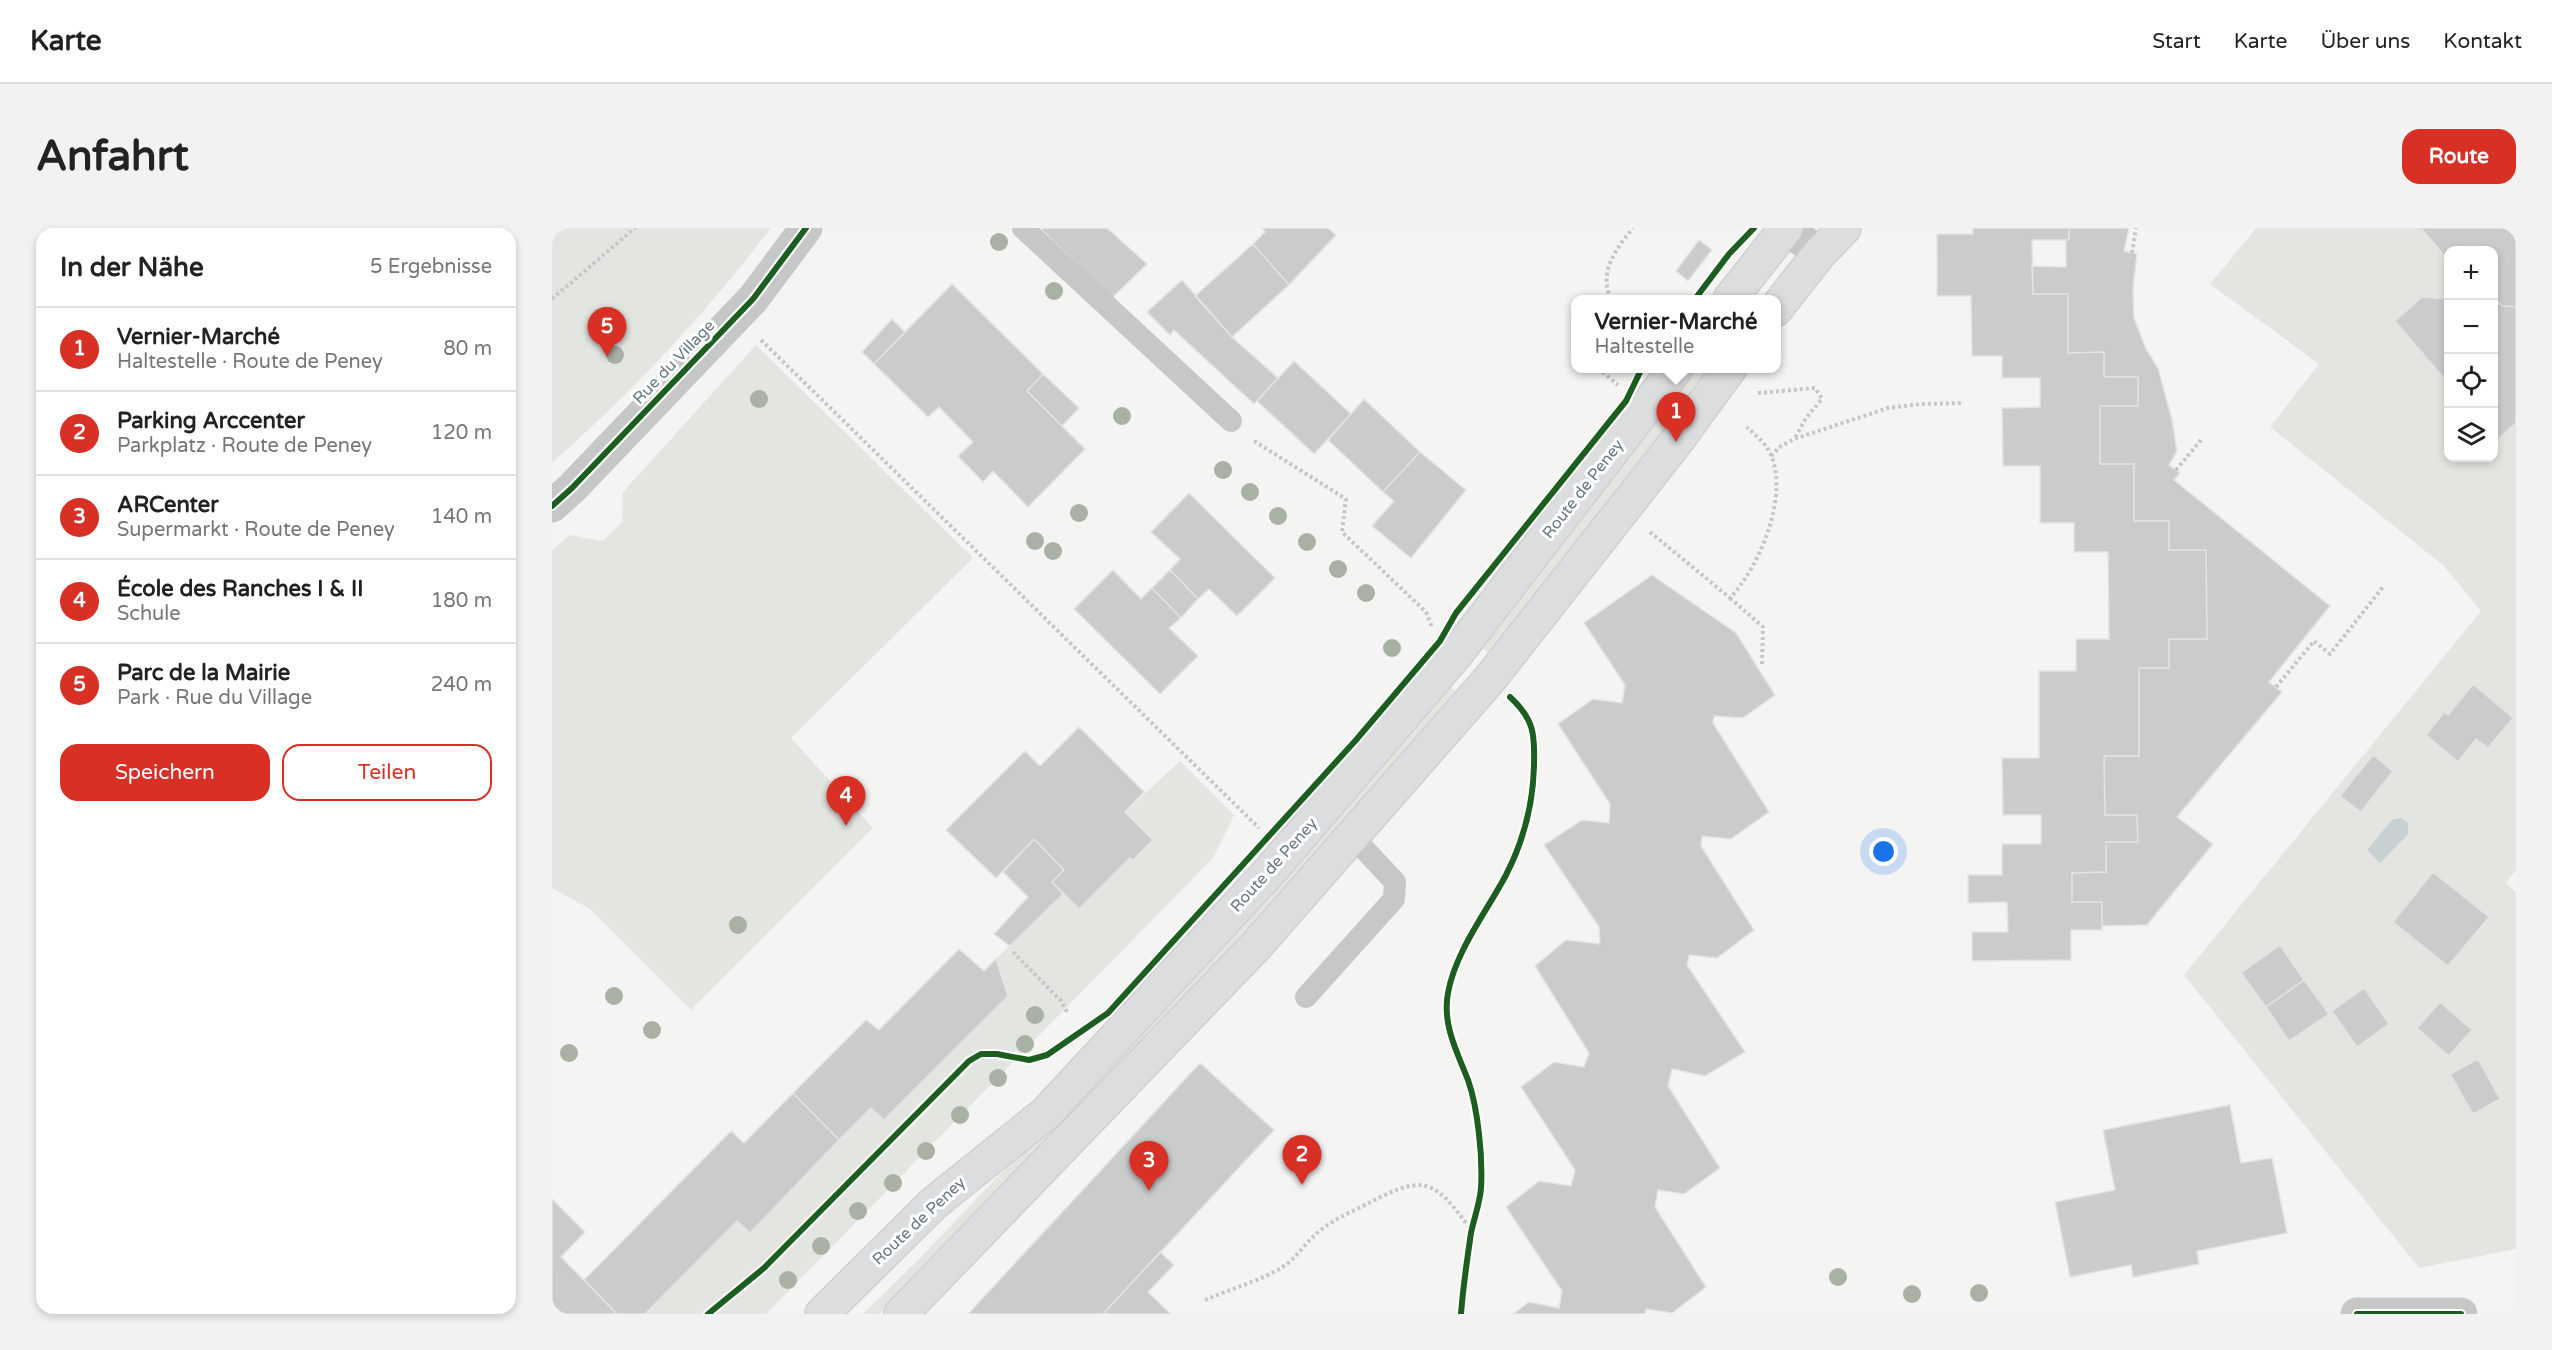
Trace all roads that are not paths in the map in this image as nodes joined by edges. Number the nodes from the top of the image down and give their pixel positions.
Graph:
1 (806, 228) edge
2 (1023, 228) edge
3 (1786, 228) edge
4 (1844, 228) edge
5 (1819, 254) junction
6 (1734, 295) edge
7 (1781, 303) edge
8 (1673, 373) edge
9 (1727, 373) edge
10 (1231, 422) dead end
11 (552, 506) edge
12 (1352, 836) junction
13 (1306, 997) dead end
14 (822, 1314) edge
15 (901, 1314) edge
16 (2357, 1314) edge
17 (2461, 1314) edge

1 - 11 street, Rue du Village
2 - 10 lane
3 - 5 street
3 - 6 main road
4 - 5 main road
5 - 7 main road
8 - 14 main road, Route de Peney
9 - 12 main road
12 - 13 lane
12 - 15 main road
16 - 17 street

